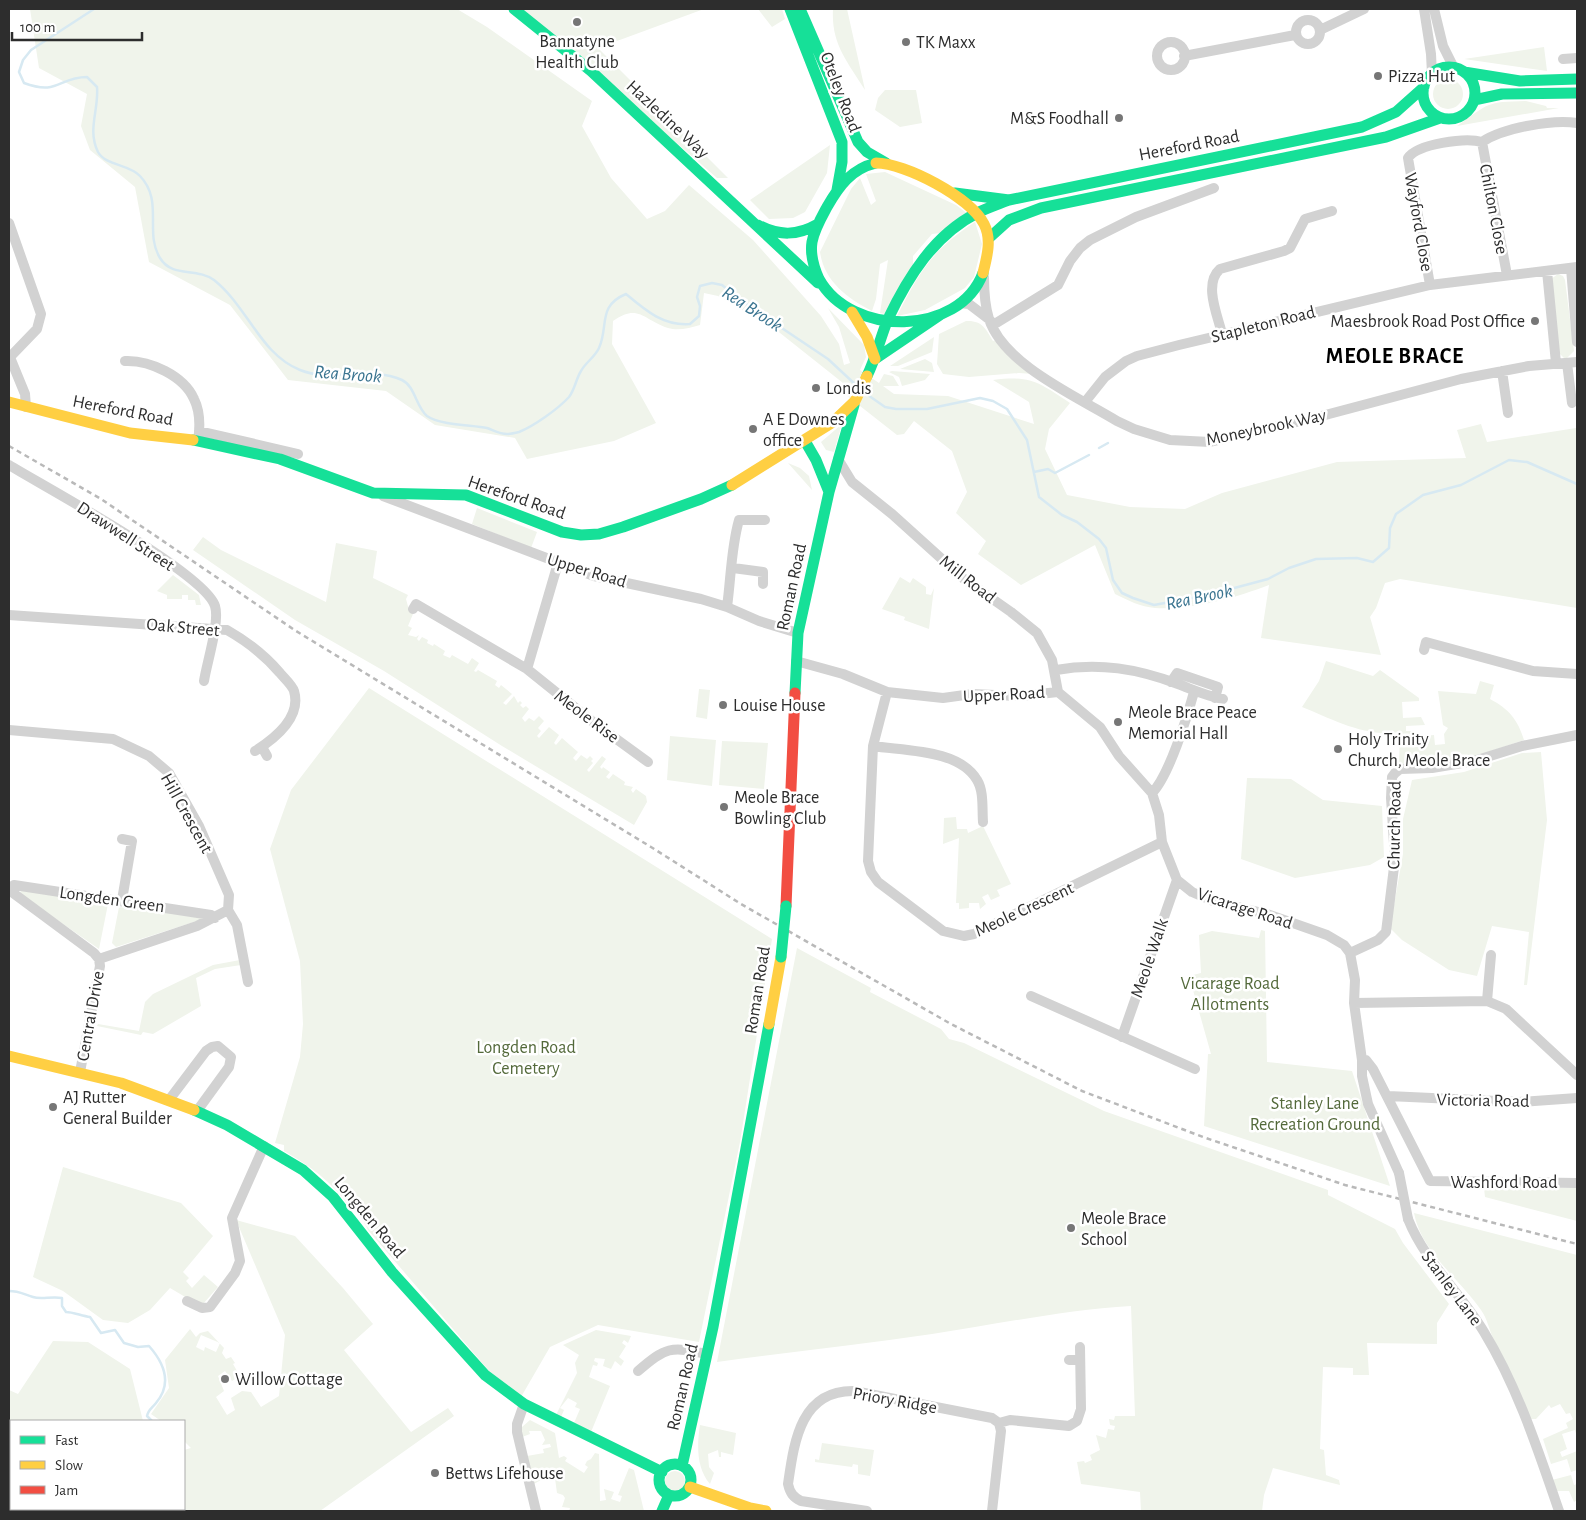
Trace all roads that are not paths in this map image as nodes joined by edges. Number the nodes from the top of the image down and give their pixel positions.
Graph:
1 (514, 9) edge
2 (790, 9) edge
3 (800, 9) edge
4 (1364, 9) edge
5 (1424, 9) edge
6 (1434, 9) edge
7 (1320, 30) junction
8 (1295, 35) junction
9 (1184, 56) dead end
10 (1577, 58) edge
11 (1563, 59) dead end
12 (1459, 70) junction
13 (1432, 74) junction
14 (1577, 79) edge
15 (1424, 87) junction
16 (1577, 94) edge
17 (1474, 100) junction
18 (1440, 118) junction
19 (1577, 124) edge
20 (1482, 142) junction
21 (886, 163) junction
22 (1214, 188) dead end
23 (837, 190) junction
24 (948, 192) junction
25 (1009, 200) junction
26 (1332, 211) dead end
27 (978, 213) junction
28 (750, 220) junction
29 (9, 223) edge
30 (818, 224) junction
31 (989, 238) junction
32 (1574, 268) edge
33 (1547, 271) junction
34 (984, 274) junction
35 (1507, 275) junction
36 (1430, 285) junction
37 (827, 290) junction
38 (960, 303) junction
39 (852, 312) junction
40 (941, 314) junction
41 (888, 320) junction
42 (991, 323) junction
43 (1222, 334) junction
44 (1577, 342) edge
45 (9, 356) edge
46 (875, 359) junction
47 (125, 361) dead end
48 (1567, 363) edge
49 (1502, 371) junction
50 (854, 401) junction
51 (9, 402) edge
52 (1085, 402) junction
53 (1572, 403) dead end
54 (26, 407) junction
55 (1508, 413) dead end
56 (198, 436) junction
57 (805, 441) junction
58 (298, 454) dead end
59 (838, 458) junction
60 (9, 465) edge
61 (852, 482) junction
62 (829, 492) junction
63 (380, 494) junction
64 (765, 520) dead end
65 (558, 563) junction
66 (733, 568) junction
67 (763, 584) dead end
68 (413, 604) dead end
69 (727, 607) junction
70 (9, 615) edge
71 (215, 628) junction
72 (798, 633) junction
73 (1424, 650) dead end
74 (796, 661) junction
75 (527, 669) junction
76 (1056, 670) junction
77 (1577, 674) edge
78 (204, 681) dead end
79 (1171, 682) junction
80 (887, 692) junction
81 (1058, 692) junction
82 (1194, 692) junction
83 (9, 730) edge
84 (1577, 735) edge
85 (872, 746) junction
86 (261, 751) dead end
87 (648, 762) dead end
88 (1152, 793) junction
89 (983, 822) dead end
90 (122, 839) dead end
91 (1162, 842) junction
92 (1177, 880) junction
93 (9, 889) edge
94 (122, 900) junction
95 (228, 910) junction
96 (215, 918) junction
97 (1350, 953) junction
98 (1491, 955) dead end
99 (99, 959) junction
100 (248, 982) dead end
101 (1032, 996) dead end
102 (1486, 1001) junction
103 (1354, 1002) junction
104 (1122, 1037) junction
105 (9, 1056) edge
106 (1362, 1060) junction
107 (1195, 1069) dead end
108 (80, 1072) junction
109 (1577, 1076) edge
110 (1388, 1096) junction
111 (1577, 1098) edge
112 (168, 1100) junction
113 (197, 1111) junction
114 (264, 1146) junction
115 (1577, 1182) edge
116 (187, 1301) dead end
117 (1080, 1347) dead end
118 (707, 1354) junction
119 (1069, 1360) dead end
120 (1080, 1360) junction
121 (638, 1371) dead end
122 (524, 1404) junction
123 (1000, 1423) junction
124 (682, 1466) junction
125 (662, 1472) junction
126 (690, 1486) junction
127 (669, 1495) junction
128 (536, 1511) edge
129 (662, 1511) edge
130 (766, 1511) edge
131 (867, 1511) edge
132 (992, 1511) edge
133 (1559, 1511) edge

1 - 28 main road, Hazledine Way
2 - 23 main road, Oteley Road
3 - 21 main road, Oteley Road
4 - 7 street
5 - 13 street
6 - 12 street
7 - 8 street
7 - 8 street
8 - 9 street
10 - 11 street
12 - 13 main road
12 - 14 main road
12 - 17 main road
13 - 15 main road
15 - 18 main road
15 - 25 main road, Hereford Road
16 - 17 main road
17 - 18 main road
18 - 31 main road, Hereford Road
19 - 20 street
20 - 35 street, Chilton Close
20 - 36 street, Wayford Close
21 - 23 main road
21 - 24 main road, Oteley Road
22 - 42 street
23 - 30 main road
24 - 25 main road, Hereford Road
24 - 27 main road
25 - 27 main road, Hereford Road
26 - 43 street
27 - 31 main road
27 - 41 main road, Hereford Road
28 - 30 main road, Hazledine Way
28 - 37 main road, Hazledine Way
29 - 45 street
30 - 37 main road
31 - 34 main road
32 - 33 street, Stapleton Road
32 - 44 street
33 - 35 street, Stapleton Road
33 - 48 street
34 - 38 main road
34 - 42 street, Moneybrook Way
35 - 36 street, Stapleton Road
36 - 43 street, Stapleton Road
37 - 39 main road, Hazledine Way
38 - 40 main road
38 - 42 street, Moneybrook Way
39 - 41 main road
39 - 46 main road
40 - 41 main road
40 - 46 main road
41 - 46 main road, Hereford Road
42 - 52 street, Moneybrook Way
43 - 52 street, Stapleton Road
45 - 54 street
46 - 50 main road, Hereford Road
47 - 56 street
48 - 49 street, Moneybrook Way
48 - 53 street
49 - 52 street, Moneybrook Way
49 - 55 street
50 - 57 main road, Hereford Road
50 - 59 main road, Roman Road
51 - 54 main road, Hereford Road
54 - 56 main road, Hereford Road
56 - 58 street, Hereford Road
56 - 63 main road, Hereford Road
57 - 62 main road
57 - 63 main road, Hereford Road
59 - 61 street, Mill Road
59 - 62 main road, Roman Road
60 - 71 street, Drawwell Street
61 - 62 street
61 - 76 street, Mill Road
62 - 72 main road, Roman Road
63 - 65 street, Upper Road
64 - 66 street
65 - 69 street, Upper Road
65 - 75 street
66 - 67 street
66 - 69 street
68 - 75 street, Meole Rise
69 - 72 street, Upper Road
70 - 71 street, Oak Street
71 - 78 street, Drawwell Street
71 - 86 street, Oak Street
72 - 74 main road, Roman Road
73 - 77 street
74 - 80 street, Upper Road
74 - 118 main road, Roman Road, bridge
75 - 87 street, Meole Rise
76 - 79 street
76 - 81 street, Mill Road
79 - 82 street
79 - 82 street
80 - 81 street, Upper Road
80 - 85 street, Meole Crescent
81 - 88 street, Upper Road
82 - 88 street
83 - 95 street, Hill Crescent
84 - 97 street, Church Road
85 - 89 street
85 - 91 street, Meole Crescent
88 - 91 street, Upper Road
90 - 94 street
91 - 92 street, Vicarage Road
92 - 97 street, Vicarage Road
92 - 104 street, Meole Walk
93 - 94 street, Longden Green
93 - 99 street, Longden Green
94 - 96 street, Longden Green
95 - 96 street, Longden Green
95 - 100 street, Hill Crescent
96 - 99 street, Longden Green
97 - 103 street, Stanley Lane
98 - 102 street
99 - 108 street, Central Drive
101 - 104 street
102 - 103 street
102 - 109 street
103 - 106 street, Stanley Lane
104 - 107 street
105 - 108 main road, Longden Road
106 - 110 street
106 - 133 street, Stanley Lane, bridge
108 - 112 main road, Longden Road
110 - 111 street, Victoria Road
110 - 115 street, Washford Road
112 - 113 main road, Longden Road
112 - 113 street
113 - 114 main road, Longden Road
114 - 116 street
114 - 122 main road, Longden Road
117 - 120 street, Priory Ridge
118 - 121 street
118 - 124 main road, Roman Road
119 - 120 street
120 - 123 street, Priory Ridge
122 - 125 main road, Longden Road
122 - 128 street
123 - 131 street, Priory Ridge
123 - 132 street
124 - 125 main road
124 - 126 main road
125 - 127 main road
126 - 127 main road
126 - 130 main road
127 - 129 main road

